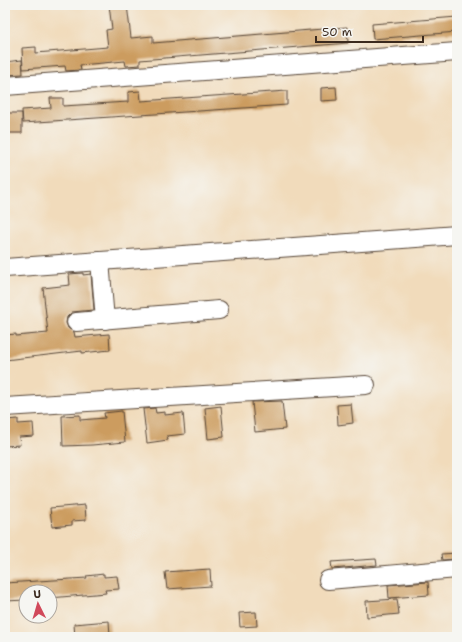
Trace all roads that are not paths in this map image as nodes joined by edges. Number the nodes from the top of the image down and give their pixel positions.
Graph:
1 (457, 52) edge
2 (5, 86) edge
3 (457, 235) edge
4 (100, 261) junction
5 (5, 268) edge
6 (220, 310) dead end
7 (105, 320) junction
8 (76, 322) dead end
9 (366, 385) dead end
10 (5, 408) edge
11 (457, 569) edge
12 (328, 580) dead end

1 - 2 street
3 - 4 street
4 - 5 street
4 - 7 street
6 - 7 street
7 - 8 street
9 - 10 street
11 - 12 street

